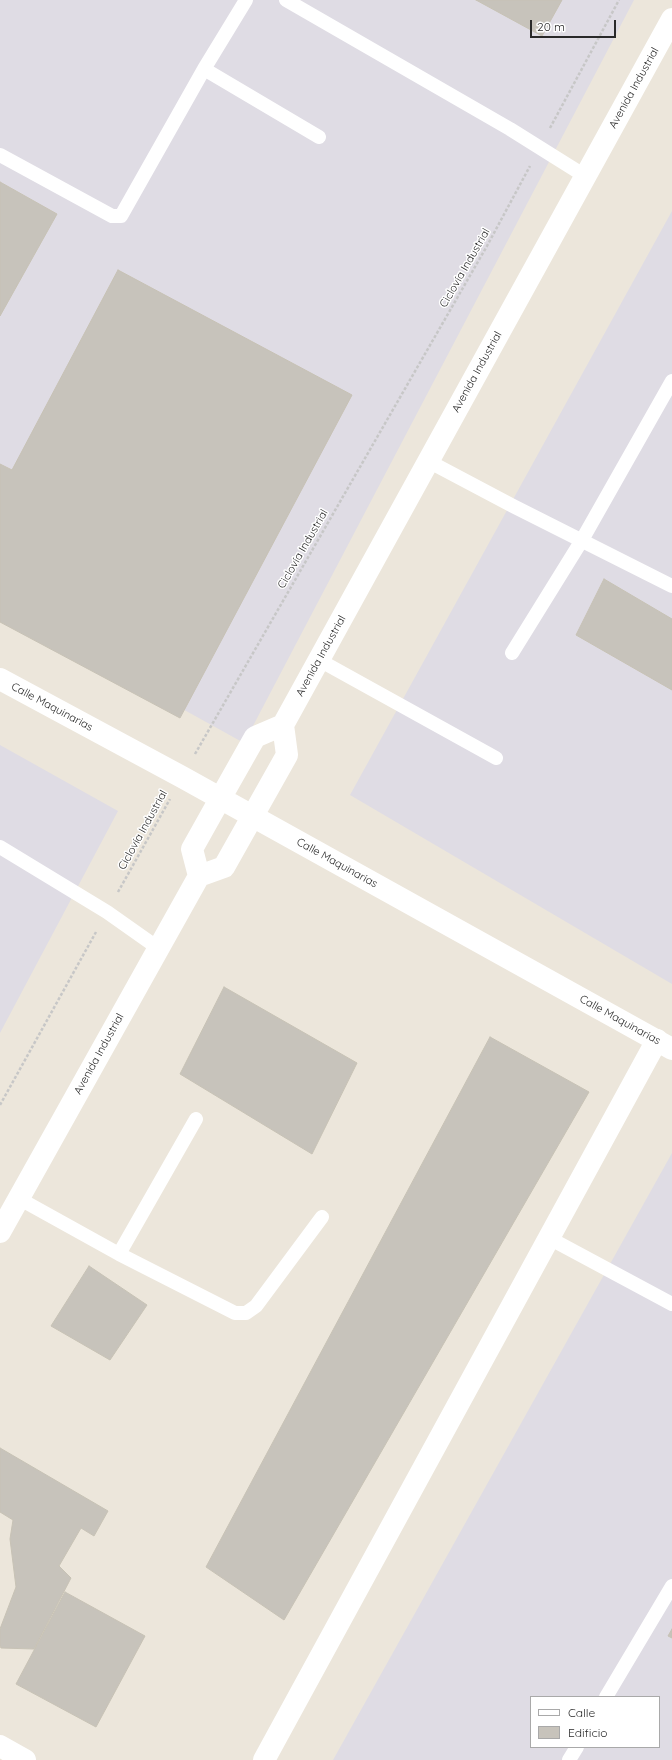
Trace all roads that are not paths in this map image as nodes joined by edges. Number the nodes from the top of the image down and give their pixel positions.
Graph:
1 (246, 0) edge
2 (286, 0) edge
3 (672, 19) edge
4 (204, 69) junction
5 (319, 137) dead end
6 (0, 155) edge
7 (585, 176) junction
8 (672, 381) edge
9 (428, 461) junction
10 (582, 540) junction
11 (672, 586) edge
12 (512, 653) dead end
13 (319, 660) junction
14 (0, 679) edge
15 (283, 725) junction
16 (496, 758) dead end
17 (220, 798) junction
18 (252, 816) junction
19 (0, 847) edge
20 (198, 876) junction
21 (158, 948) junction
22 (664, 1045) edge
23 (196, 1119) dead end
24 (18, 1198) junction
25 (322, 1217) dead end
26 (0, 1232) edge
27 (549, 1238) junction
28 (119, 1254) junction
29 (672, 1304) edge
30 (672, 1586) edge
31 (607, 1696) edge
32 (0, 1746) edge
33 (576, 1748) edge
34 (25, 1760) edge
35 (264, 1760) edge
36 (569, 1760) edge

1 - 4 lane
2 - 7 lane
3 - 7 street, Avenida Industrial
4 - 5 lane
4 - 6 lane
7 - 9 street, Avenida Industrial
8 - 10 lane
9 - 10 lane
9 - 13 street, Avenida Industrial
10 - 11 lane
10 - 12 lane
13 - 15 street, Avenida Industrial
13 - 16 lane
14 - 17 street, Calle Maquinarias
15 - 17 street
15 - 18 street
17 - 18 street, Calle Maquinarias
17 - 20 street
18 - 20 street
18 - 22 street, Calle Maquinarias
19 - 21 lane
20 - 21 street, Avenida Industrial
21 - 24 street, Avenida Industrial
22 - 27 street
23 - 28 lane
24 - 26 street, Avenida Industrial
24 - 28 lane
25 - 28 lane
27 - 29 lane
27 - 35 street
30 - 31 lane
32 - 34 street
33 - 36 lane

